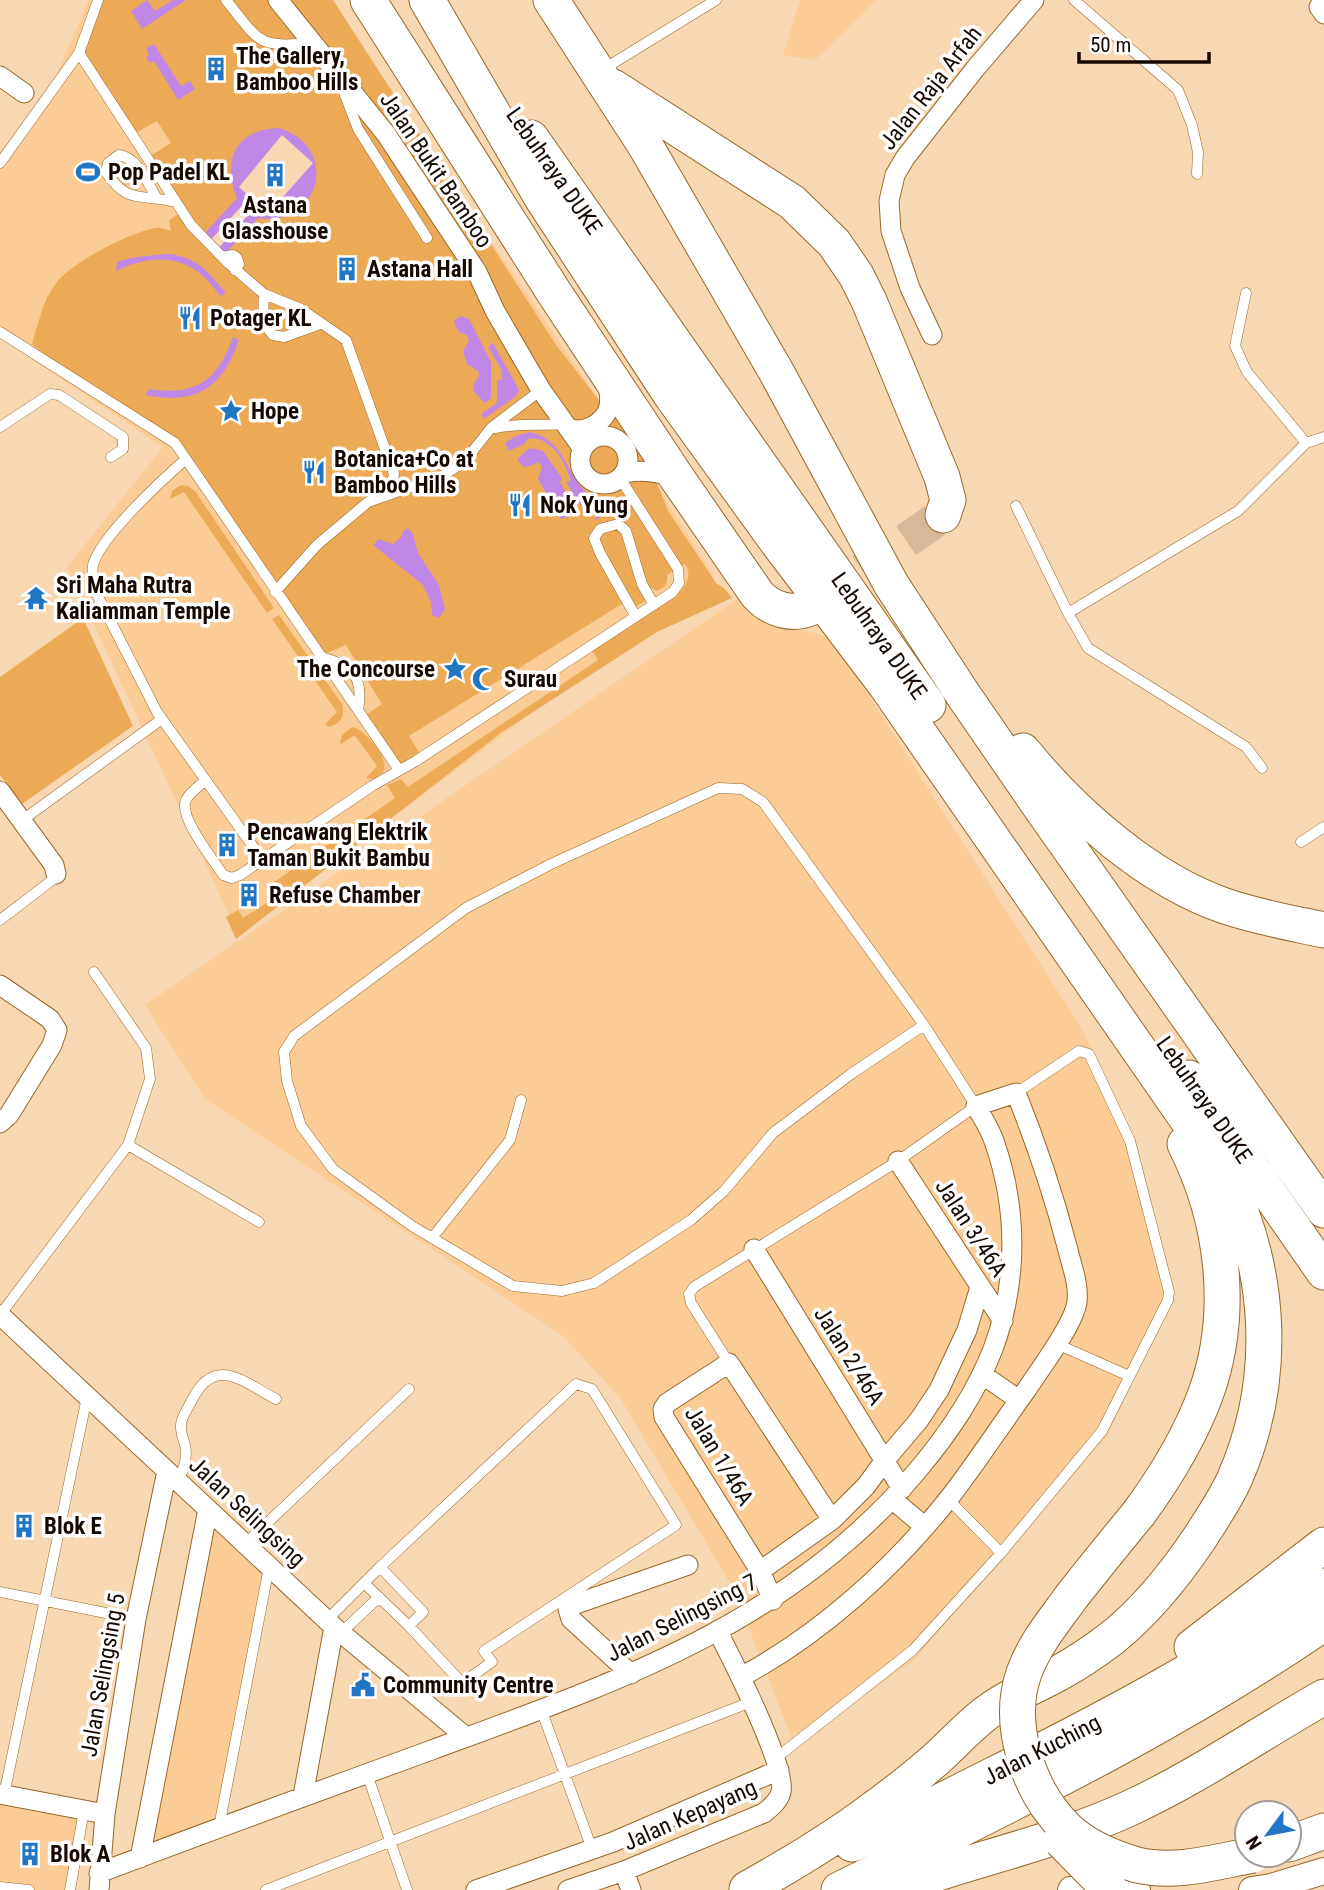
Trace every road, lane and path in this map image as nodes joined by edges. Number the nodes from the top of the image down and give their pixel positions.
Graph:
1 (98, 0) edge
2 (226, 0) edge
3 (278, 0) edge
4 (368, 0) edge
5 (427, 0) edge
6 (435, 0) edge
7 (551, 0) edge
8 (716, 0) edge
9 (1034, 0) edge
10 (1074, 0) edge
11 (313, 43) junction
12 (79, 53) junction
13 (334, 67) junction
14 (0, 76) edge
15 (602, 77) junction
16 (419, 79) junction
17 (24, 93) dead end
18 (0, 163) edge
19 (1197, 174) dead end
20 (156, 197) junction
21 (176, 202) junction
22 (427, 239) dead end
23 (1246, 293) dead end
24 (264, 294) junction
25 (320, 324) junction
26 (0, 332) edge
27 (932, 335) dead end
28 (605, 368) junction
29 (541, 390) junction
30 (671, 395) junction
31 (609, 408) junction
32 (0, 427) edge
33 (567, 427) junction
34 (491, 428) junction
35 (1324, 437) edge
36 (1306, 443) junction
37 (589, 444) junction
38 (111, 457) dead end
39 (186, 459) junction
40 (394, 474) junction
41 (622, 475) junction
42 (677, 478) junction
43 (414, 487) junction
44 (386, 496) junction
45 (1016, 506) dead end
46 (943, 515) dead end
47 (891, 584) junction
48 (275, 592) junction
49 (654, 605) junction
50 (810, 608) tunnel mouth
51 (1068, 613) junction
52 (636, 617) junction
53 (321, 657) junction
54 (884, 684) junction
55 (358, 710) junction
56 (162, 719) junction
57 (1262, 768) dead end
58 (399, 770) junction
59 (949, 776) junction
60 (206, 780) junction
61 (0, 791) edge
62 (21, 821) junction
63 (1324, 827) edge
64 (1301, 842) dead end
65 (262, 859) junction
66 (56, 874) joint
67 (0, 919) edge
68 (1324, 930) edge
69 (94, 972) dead end
70 (0, 985) edge
71 (924, 1025) junction
72 (1176, 1060) junction
73 (1016, 1093) junction
74 (521, 1100) dead end
75 (976, 1106) junction
76 (0, 1123) edge
77 (128, 1145) junction
78 (898, 1161) junction
79 (1324, 1210) edge
80 (259, 1222) dead end
81 (432, 1238) junction
82 (754, 1249) junction
83 (1324, 1272) edge
84 (980, 1287) junction
85 (0, 1316) edge
86 (1003, 1321) junction
87 (1057, 1344) junction
88 (729, 1363) junction
89 (983, 1375) junction
90 (1129, 1376) junction
91 (409, 1389) dead end
92 (88, 1397) junction
93 (276, 1399) dead end
94 (1019, 1400) junction
95 (884, 1460) junction
96 (173, 1476) junction
97 (897, 1494) junction
98 (948, 1499) junction
99 (208, 1509) junction
100 (832, 1520) junction
101 (924, 1526) junction
102 (245, 1544) junction
103 (1324, 1545) edge
104 (1001, 1553) junction
105 (688, 1565) dead end
106 (270, 1567) junction
107 (380, 1567) junction
108 (760, 1571) junction
109 (364, 1583) junction
110 (1324, 1586) edge
111 (0, 1592) edge
112 (379, 1597) junction
113 (44, 1599) junction
114 (773, 1600) junction
115 (136, 1619) junction
116 (1324, 1623) edge
117 (409, 1626) junction
118 (334, 1627) junction
119 (718, 1632) junction
120 (631, 1674) junction
121 (741, 1677) junction
122 (1324, 1697) edge
123 (751, 1702) junction
124 (541, 1709) junction
125 (1090, 1727) junction
126 (1018, 1736) junction
127 (466, 1737) junction
128 (777, 1764) junction
129 (564, 1773) junction
130 (367, 1774) junction
131 (2, 1794) edge
132 (303, 1796) junction
133 (85, 1810) junction
134 (105, 1814) junction
135 (219, 1828) junction
136 (1324, 1830) edge
137 (1303, 1838) edge
138 (390, 1842) junction
139 (592, 1849) junction
140 (140, 1858) junction
141 (1233, 1859) edge
142 (624, 1871) junction
143 (1324, 1871) edge
144 (99, 1882) edge
145 (608, 1884) edge
146 (0, 1887) edge
147 (29, 1890) edge
148 (70, 1890) edge
149 (266, 1890) edge
150 (407, 1890) edge
151 (476, 1890) edge
152 (568, 1890) edge
153 (631, 1890) edge
154 (746, 1890) edge
155 (839, 1890) edge
156 (888, 1890) edge
157 (1071, 1890) edge
158 (1110, 1890) edge
159 (1137, 1890) edge
160 (1252, 1890) edge

1 - 12 lane
2 - 11 lane
3 - 11 street, Jalan Bukit Bamboo
4 - 16 highway
5 - 30 highway
6 - 72 highway, Lebuhraya DUKE
7 - 15 highway, Lebuhraya DUKE
8 - 15 lane
9 - 27 street, Jalan Raja Arfah
10 - 19 lane
11 - 13 street, Jalan Bukit Bamboo
12 - 18 lane
12 - 21 lane
13 - 22 lane
13 - 29 street, Jalan Bukit Bamboo
14 - 17 street
15 - 46 highway
15 - 47 highway, Lebuhraya DUKE
16 - 28 highway
16 - 30 highway
20 - 20 lane
20 - 21 lane
21 - 24 lane
23 - 36 lane
24 - 25 lane
24 - 25 lane
25 - 40 lane
26 - 39 lane
28 - 31 street
28 - 42 highway
29 - 33 street, Jalan Bukit Bamboo
29 - 34 lane
30 - 54 highway
31 - 33 street
31 - 37 street
32 - 38 lane
33 - 34 lane
33 - 37 street, Jalan Bukit Bamboo
34 - 43 lane
35 - 36 lane
36 - 51 lane
37 - 41 street
37 - 41 street
39 - 48 lane
39 - 56 lane
40 - 43 lane
40 - 44 lane
41 - 42 street
41 - 49 lane
42 - 50 highway
43 - 44 lane
44 - 48 lane
45 - 51 lane
47 - 68 highway
47 - 79 highway, Lebuhraya DUKE
48 - 53 lane
49 - 52 lane
49 - 52 lane
51 - 57 lane
52 - 58 lane
53 - 55 lane
53 - 55 lane
54 - 59 highway
54 - 126 highway, bridge
55 - 58 lane
56 - 60 lane
56 - 62 lane
58 - 65 lane
59 - 72 highway
59 - 154 highway
60 - 65 lane
60 - 65 lane
61 - 62 street
62 - 66 street
63 - 64 lane
66 - 67 lane
69 - 77 lane
70 - 76 street
71 - 75 lane
71 - 81 lane
71 - 81 lane
72 - 83 highway, Lebuhraya DUKE
73 - 75 street
73 - 87 street
73 - 90 lane
74 - 81 lane
75 - 78 lane
75 - 86 street, Jalan Selingsing 7
77 - 80 lane
77 - 85 lane
78 - 82 lane
78 - 84 street, Jalan 3/46A
82 - 88 lane
82 - 95 street, Jalan 2/46A
84 - 86 street, Jalan 3/46A
84 - 95 street
85 - 92 street, Jalan Selingsing
86 - 89 street, Jalan Selingsing 7
87 - 90 lane
87 - 94 street
88 - 100 street
88 - 108 street, Jalan 1/46A
89 - 94 street
89 - 97 street, Jalan Selingsing 7
90 - 104 lane
91 - 102 lane
92 - 96 street, Jalan Selingsing
92 - 113 lane
93 - 96 lane
94 - 98 street
95 - 97 street, Jalan 2/46A
95 - 100 street
96 - 99 street, Jalan Selingsing
96 - 115 street, Jalan Selingsing 5
97 - 101 street, Jalan 2/46A
97 - 114 street, Jalan Selingsing 7
98 - 101 street
98 - 104 lane
99 - 102 street, Jalan Selingsing
99 - 140 street
100 - 108 street
101 - 121 street
102 - 106 street, Jalan Selingsing
103 - 125 highway
104 - 128 lane
105 - 120 street
106 - 118 street, Jalan Selingsing
106 - 135 lane
107 - 109 lane
107 - 117 lane
107 - 117 lane
108 - 114 street, Jalan 1/46A
109 - 112 lane
109 - 118 lane
110 - 125 highway, Jalan Kuching
111 - 113 lane
112 - 117 lane
112 - 118 lane
113 - 115 lane
113 - 131 lane
114 - 119 street, Jalan Selingsing 7
115 - 134 street, Jalan Selingsing 5
116 - 155 highway, Jalan Kuching
118 - 127 street, Jalan Selingsing
118 - 132 street
119 - 120 street, Jalan Selingsing 7
119 - 121 street, Jalan Kepayang
120 - 124 street, Jalan Selingsing 7
121 - 123 street, Jalan Kepayang
122 - 156 highway
123 - 128 street, Jalan Kepayang
123 - 129 lane
124 - 127 street, Jalan Selingsing 7
124 - 129 lane
125 - 154 highway, Jalan Kuching
126 - 141 highway, bridge
126 - 158 highway, bridge
127 - 130 street, Jalan Selingsing 7
128 - 139 street
128 - 142 street, Jalan Kepayang
129 - 138 lane
129 - 139 lane
130 - 132 street, Jalan Selingsing 7
130 - 138 lane
131 - 133 street
132 - 135 street, Jalan Selingsing 7
133 - 134 street
133 - 148 lane
134 - 144 street, Jalan Selingsing 5
135 - 140 street, Jalan Selingsing 7
136 - 137 highway
138 - 149 lane
138 - 150 lane
139 - 145 street
139 - 151 street
140 - 144 street, Jalan Selingsing 7
142 - 145 street, Jalan Kepayang
142 - 153 street
143 - 160 street
145 - 152 street, Jalan Kepayang
146 - 147 lane
157 - 159 street

